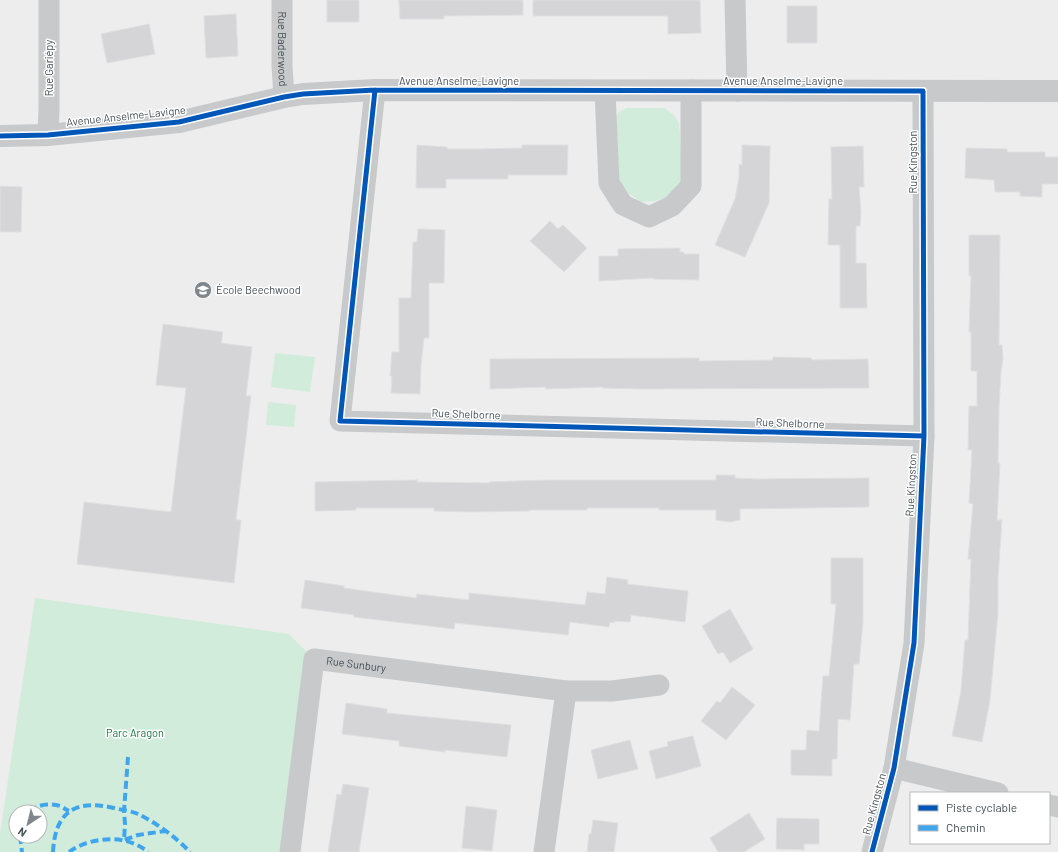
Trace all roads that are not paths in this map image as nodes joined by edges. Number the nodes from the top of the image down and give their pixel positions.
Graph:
1 (49, 0) edge
2 (282, 0) edge
3 (735, 0) edge
4 (375, 90) junction
5 (691, 90) junction
6 (605, 91) junction
7 (737, 91) junction
8 (923, 91) junction
9 (1058, 91) edge
10 (284, 97) junction
11 (48, 135) junction
12 (0, 136) edge
13 (924, 436) junction
14 (659, 685) dead end
15 (566, 690) junction
16 (894, 768) junction
17 (994, 792) edge
18 (290, 852) edge
19 (544, 852) edge
20 (872, 852) edge

1 - 11 street, Rue Gariépy
2 - 10 street, Rue Baderwood
3 - 7 street
4 - 6 street, Avenue Anselme-Lavigne
4 - 10 street, Avenue Anselme-Lavigne
4 - 13 street, Rue Shelborne
5 - 6 street, Avenue Anselme-Lavigne
5 - 6 street
5 - 7 street, Avenue Anselme-Lavigne
7 - 8 street, Avenue Anselme-Lavigne
8 - 9 street, Avenue Anselme-Lavigne
8 - 13 street, Rue Kingston
10 - 11 street, Avenue Anselme-Lavigne
11 - 12 street, Avenue Anselme-Lavigne
13 - 16 street, Rue Kingston
14 - 15 street, Rue Sunbury
15 - 18 street, Rue Sunbury
15 - 19 street
16 - 17 street
16 - 20 street, Rue Kingston

